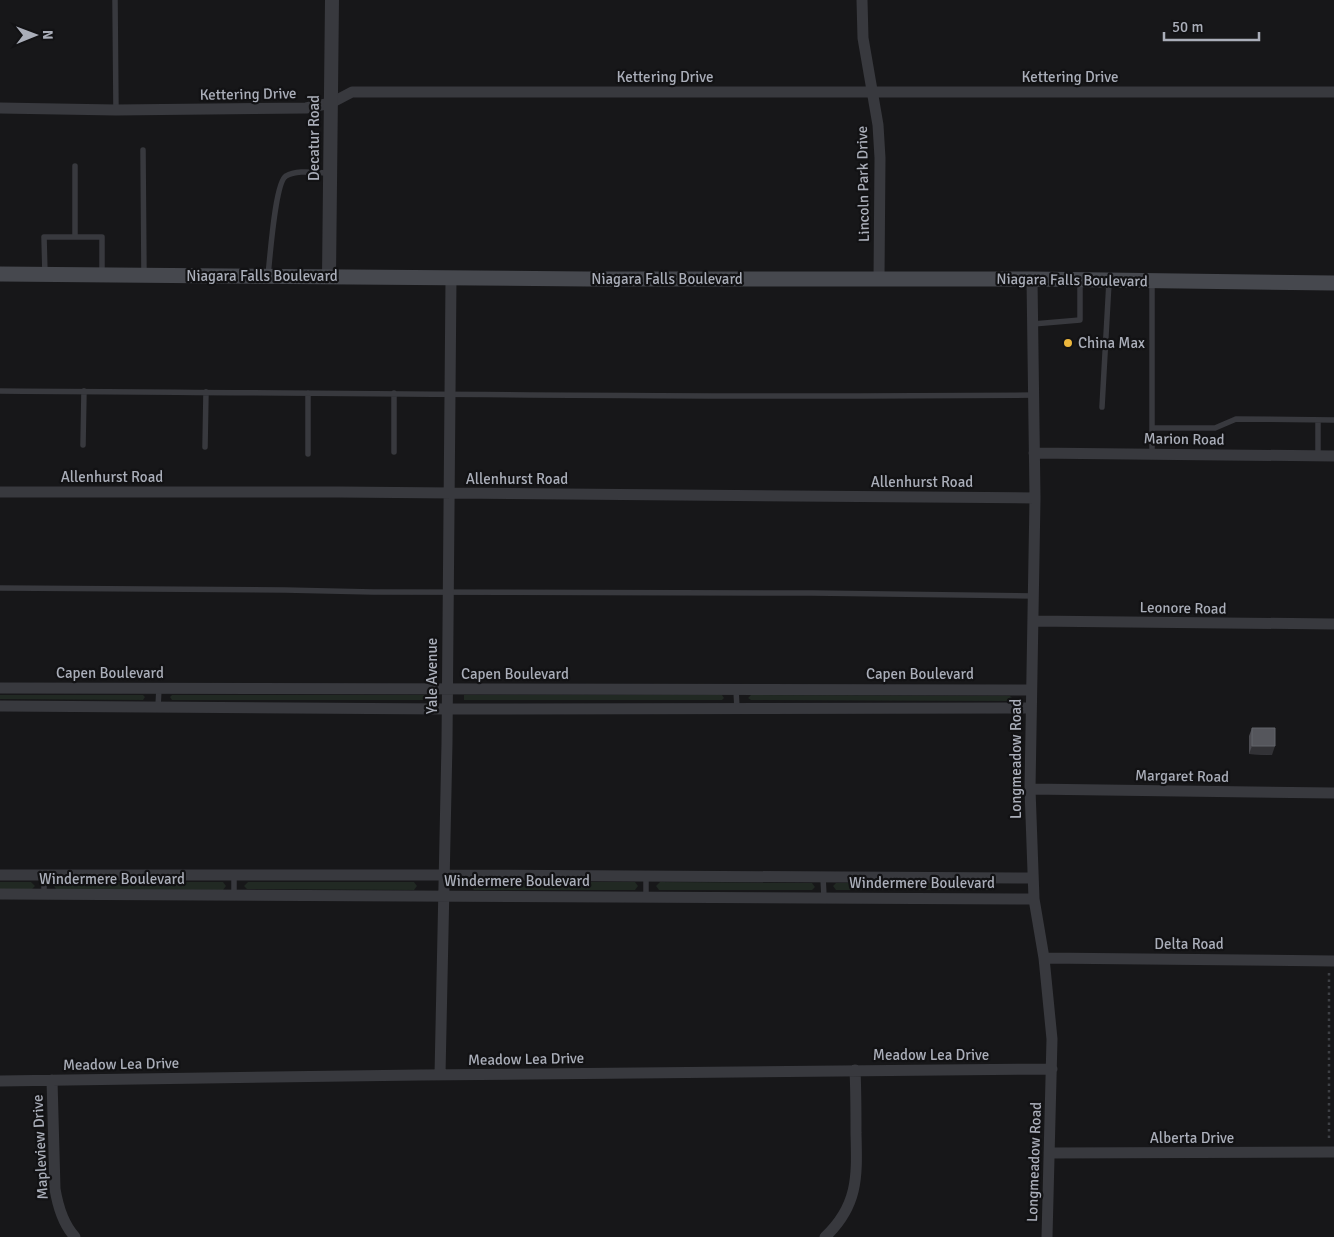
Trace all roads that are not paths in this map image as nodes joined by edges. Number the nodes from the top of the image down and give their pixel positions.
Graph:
1 (116, 0) edge
2 (332, 0) edge
3 (862, 0) edge
4 (1334, 92) edge
5 (872, 93) junction
6 (331, 103) junction
7 (0, 108) edge
8 (116, 110) junction
9 (143, 150) dead end
10 (75, 166) dead end
11 (331, 172) junction
12 (75, 237) junction
13 (0, 274) edge
14 (44, 274) junction
15 (102, 275) junction
16 (144, 275) junction
17 (268, 276) junction
18 (329, 276) junction
19 (451, 278) junction
20 (879, 279) junction
21 (1032, 279) junction
22 (1080, 280) junction
23 (1109, 280) junction
24 (1152, 280) junction
25 (1334, 283) edge
26 (1033, 324) junction
27 (0, 391) edge
28 (84, 391) junction
29 (206, 392) junction
30 (308, 393) junction
31 (394, 393) junction
32 (450, 394) junction
33 (1034, 395) junction
34 (1102, 407) dead end
35 (1318, 420) junction
36 (1334, 420) edge
37 (1152, 428) junction
38 (83, 445) dead end
39 (205, 447) dead end
40 (394, 452) dead end
41 (1034, 452) junction
42 (308, 454) dead end
43 (1152, 454) junction
44 (1318, 456) junction
45 (1334, 456) edge
46 (0, 492) edge
47 (448, 494) junction
48 (1035, 498) junction
49 (0, 588) edge
50 (448, 592) junction
51 (1033, 596) junction
52 (1032, 621) junction
53 (1334, 624) edge
54 (0, 688) edge
55 (159, 688) junction
56 (447, 688) junction
57 (736, 689) junction
58 (1031, 690) junction
59 (0, 706) edge
60 (158, 707) junction
61 (1030, 708) junction
62 (447, 709) junction
63 (737, 709) junction
64 (1030, 789) junction
65 (1334, 792) edge
66 (444, 874) junction
67 (0, 875) edge
68 (44, 875) junction
69 (234, 875) junction
70 (646, 876) junction
71 (824, 877) junction
72 (1033, 878) junction
73 (0, 894) edge
74 (44, 894) junction
75 (234, 894) junction
76 (444, 895) junction
77 (646, 896) junction
78 (824, 897) junction
79 (1034, 898) junction
80 (1044, 958) junction
81 (1331, 965) edge
82 (1052, 1069) junction
83 (855, 1070) junction
84 (440, 1075) junction
85 (52, 1080) junction
86 (0, 1081) edge
87 (1332, 1147) edge
88 (1049, 1154) junction
89 (75, 1237) edge
90 (826, 1237) edge
91 (1047, 1237) edge

1 - 8 lane
2 - 6 street, Decatur Road
3 - 5 street, Lincoln Park Drive
4 - 5 street, Kettering Drive
5 - 6 street, Kettering Drive
5 - 20 street, Lincoln Park Drive
6 - 8 street, Kettering Drive
6 - 11 street, Decatur Road
7 - 8 street, Kettering Drive
9 - 16 lane
10 - 12 lane
11 - 17 lane
11 - 18 street, Decatur Road
12 - 14 lane
12 - 15 lane
13 - 14 main road, Niagara Falls Boulevard
14 - 15 main road, Niagara Falls Boulevard
15 - 16 main road, Niagara Falls Boulevard
16 - 17 main road, Niagara Falls Boulevard
17 - 18 main road, Niagara Falls Boulevard
18 - 19 main road, Niagara Falls Boulevard
19 - 20 main road, Niagara Falls Boulevard
19 - 32 street, Yale Avenue
20 - 21 main road, Niagara Falls Boulevard
21 - 22 main road, Niagara Falls Boulevard
21 - 26 street, Longmeadow Road
22 - 23 main road, Niagara Falls Boulevard
22 - 26 lane
23 - 24 main road, Niagara Falls Boulevard
23 - 34 lane
24 - 25 main road, Niagara Falls Boulevard
24 - 37 lane
26 - 33 street, Longmeadow Road
27 - 28 lane
28 - 29 lane
28 - 38 lane
29 - 30 lane
29 - 39 lane
30 - 31 lane
30 - 42 lane
31 - 32 lane
31 - 40 lane
32 - 33 lane
32 - 47 street, Yale Avenue
33 - 41 street, Longmeadow Road
35 - 36 lane
35 - 37 lane
35 - 44 lane
37 - 43 lane
41 - 43 street, Marion Road
41 - 48 street, Longmeadow Road
43 - 44 street, Marion Road
44 - 45 street, Marion Road
46 - 47 street, Allenhurst Road
47 - 48 street, Allenhurst Road
47 - 50 street, Yale Avenue
48 - 51 street, Longmeadow Road
49 - 50 lane
50 - 51 lane
50 - 56 street, Yale Avenue
51 - 52 street, Longmeadow Road
52 - 53 street, Leonore Road
52 - 58 street, Longmeadow Road
54 - 55 street, Capen Boulevard
55 - 56 street, Capen Boulevard
55 - 60 lane
56 - 57 street, Capen Boulevard
56 - 62 street, Yale Avenue
57 - 58 street, Capen Boulevard
57 - 63 lane
58 - 61 street, Longmeadow Road
59 - 60 street
60 - 62 street
61 - 63 street
61 - 64 street, Longmeadow Road
62 - 63 street
62 - 66 street, Yale Avenue
64 - 65 street, Margaret Road
64 - 72 street, Longmeadow Road
66 - 69 street, Windermere Boulevard
66 - 70 street, Windermere Boulevard
66 - 76 street, Yale Avenue
67 - 68 street, Windermere Boulevard
68 - 69 street, Windermere Boulevard
68 - 74 lane
69 - 75 lane
70 - 71 street, Windermere Boulevard
70 - 77 lane
71 - 72 street, Windermere Boulevard
71 - 78 lane
72 - 79 street, Longmeadow Road
73 - 74 street, Windermere Boulevard
74 - 75 street, Windermere Boulevard
75 - 76 street, Windermere Boulevard
76 - 77 street, Windermere Boulevard
76 - 84 street, Yale Avenue
77 - 78 street, Windermere Boulevard
78 - 79 street, Windermere Boulevard
79 - 80 street, Longmeadow Road
80 - 81 street, Delta Road
80 - 82 street, Longmeadow Road
82 - 83 street, Meadow Lea Drive
82 - 88 street, Longmeadow Road
83 - 84 street, Meadow Lea Drive
83 - 90 street
84 - 85 street, Meadow Lea Drive
85 - 86 street, Meadow Lea Drive
85 - 89 street, Mapleview Drive
87 - 88 street, Alberta Drive
88 - 91 street, Longmeadow Road

